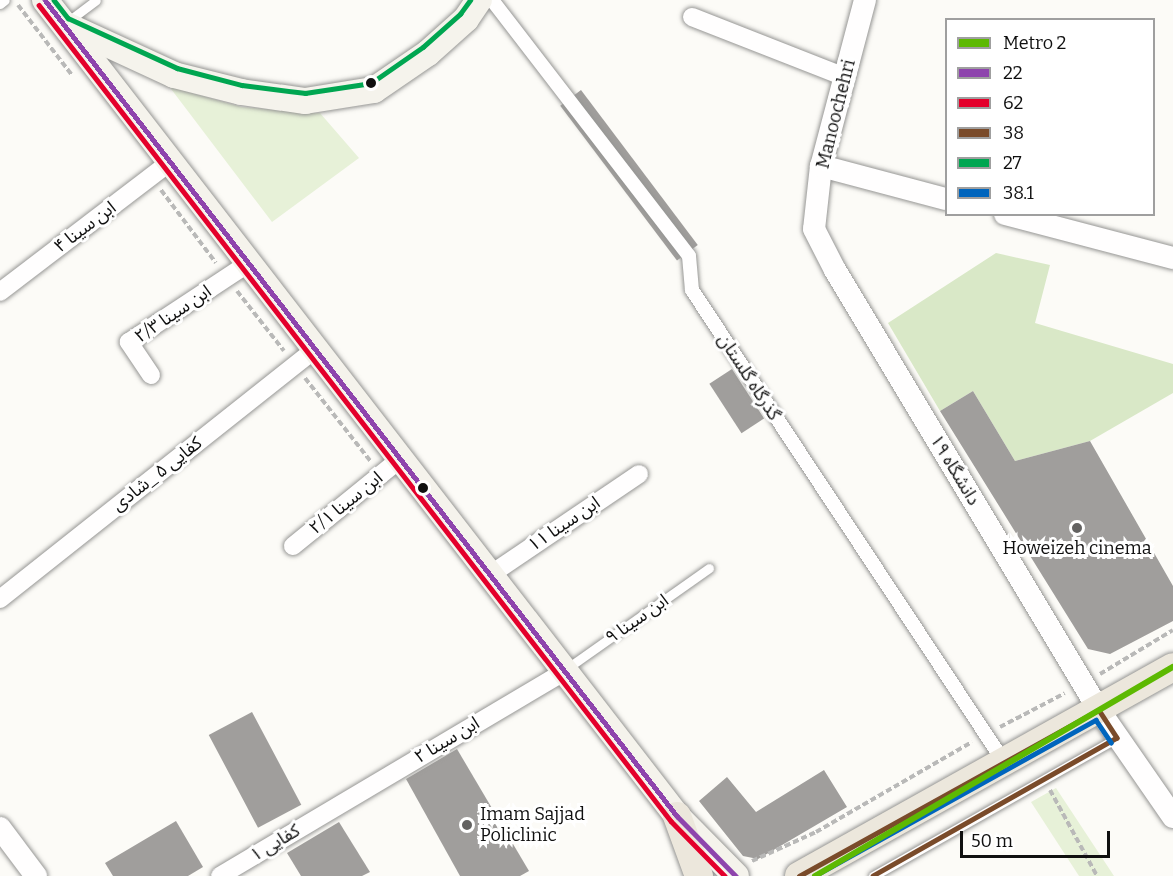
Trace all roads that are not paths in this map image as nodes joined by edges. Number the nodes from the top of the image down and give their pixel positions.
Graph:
1 (5, 0) edge
2 (45, 0) edge
3 (96, 0) edge
4 (479, 0) edge
5 (492, 0) edge
6 (865, 0) edge
7 (0, 4) edge
8 (692, 16) dead end
9 (63, 24) junction
10 (844, 77) junction
11 (170, 162) junction
12 (821, 166) junction
13 (945, 199) edge
14 (1013, 216) edge
15 (814, 229) joint
16 (1173, 258) edge
17 (249, 263) junction
18 (0, 292) edge
19 (315, 348) junction
20 (151, 375) dead end
21 (400, 459) junction
22 (639, 474) dead end
23 (293, 546) dead end
24 (709, 568) dead end
25 (490, 574) junction
26 (0, 599) edge
27 (1173, 668) edge
28 (564, 671) junction
29 (1099, 710) junction
30 (1117, 738) junction
31 (1004, 762) junction
32 (932, 801) junction
33 (330, 810) joint
34 (677, 816) junction
35 (1173, 817) edge
36 (0, 828) edge
37 (733, 872) edge
38 (36, 876) edge
39 (220, 876) edge
40 (699, 876) edge
41 (799, 876) edge
42 (839, 876) edge
43 (873, 876) edge

1 - 7 lane
2 - 9 main road
3 - 9 lane
4 - 9 main road
5 - 31 street, گذرگاه گلستان
6 - 10 street, Manoochehri
8 - 10 street
9 - 11 main road
10 - 12 street, Manoochehri
11 - 17 main road
11 - 18 street, ابن سینا ۴
12 - 13 street
12 - 15 street, Manoochehri
14 - 16 street
15 - 29 street, دانشگاه ۱۹
17 - 19 main road
17 - 20 street, ابن سینا ۲/۳
19 - 21 main road
19 - 26 street, کفایی ۵ _شادی
21 - 23 street, ابن سینا ۲/۱
21 - 25 main road
22 - 25 street, ابن سینا ۱۱
24 - 28 lane, ابن سینا ۹
25 - 28 main road
27 - 29 main road
28 - 33 street, ابن سینا ۲
28 - 34 main road
29 - 30 street, دانشگاه ۱۹
29 - 31 main road
30 - 35 street, دانشگاه ۱۹
30 - 43 lane
31 - 32 main road
32 - 41 main road
32 - 42 main road
33 - 39 street, کفایی ۱
34 - 37 main road
34 - 40 main road
36 - 38 street

